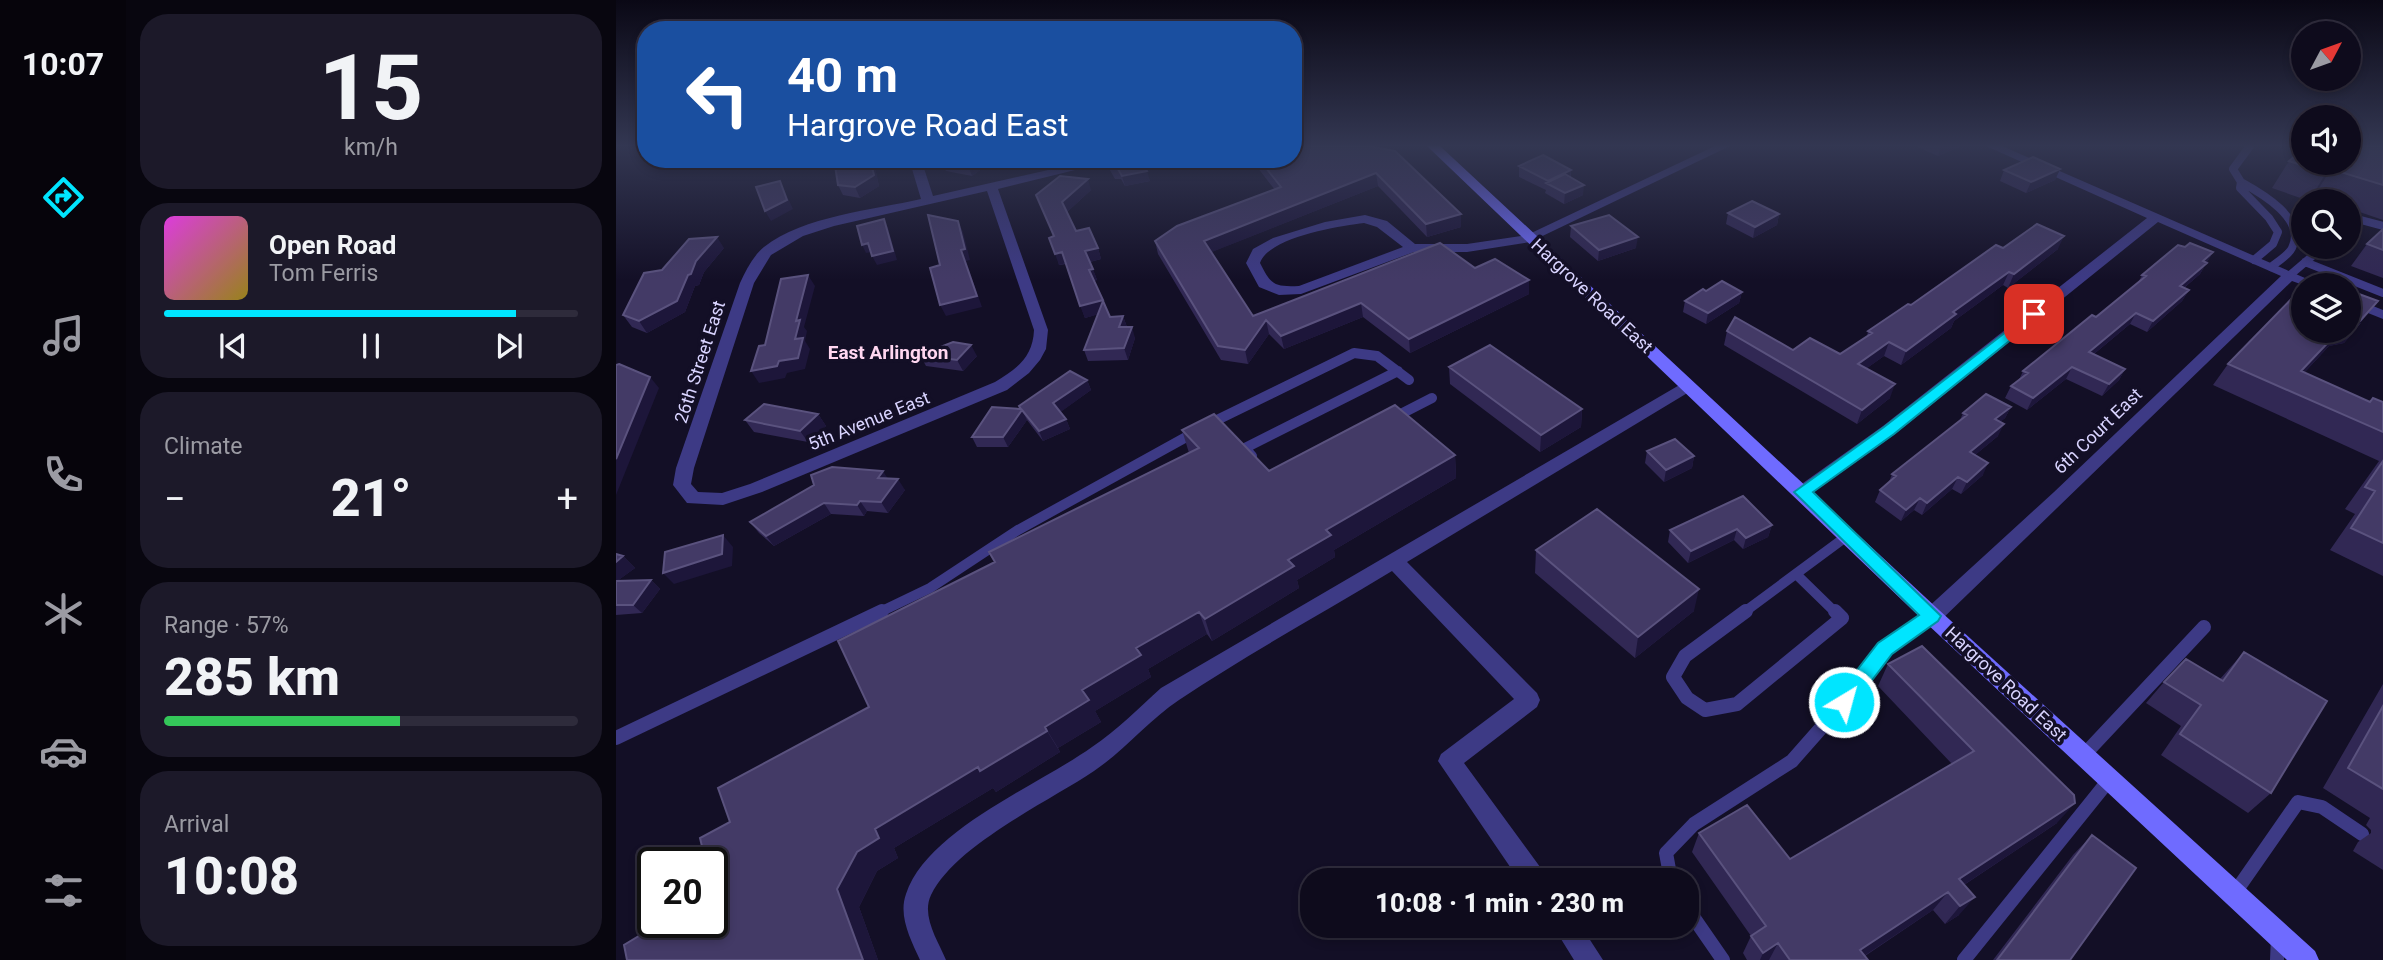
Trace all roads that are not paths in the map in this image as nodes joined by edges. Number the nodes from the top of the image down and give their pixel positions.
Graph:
1 (925, 191) edge
2 (970, 191) edge
3 (992, 191) edge
4 (1481, 191) edge
5 (1622, 191) edge
6 (2093, 191) edge
7 (2242, 191) edge
8 (2259, 191) edge
9 (928, 201) junction
10 (2155, 218) junction
11 (2361, 220) edge
12 (2383, 226) edge
13 (1530, 237) junction
14 (1412, 248) junction
15 (2308, 259) edge
16 (2254, 260) junction
17 (2305, 261) junction
18 (2271, 267) junction
19 (2290, 275) junction
20 (2383, 293) edge
21 (2361, 306) edge
22 (2383, 315) edge
23 (1398, 371) junction
24 (1409, 380) dead end
25 (1688, 386) junction
26 (1432, 398) dead end
27 (1217, 420) junction
28 (1384, 423) edge
29 (1226, 429) edge
30 (1236, 439) edge
31 (1245, 448) junction
32 (1260, 464) edge
33 (1802, 492) junction
34 (708, 498) joint
35 (1847, 536) junction
36 (1394, 561) junction
37 (1797, 575) junction
38 (1932, 616) junction
39 (2204, 627) dead end
40 (616, 738) edge
41 (2083, 756) junction
42 (2109, 780) junction
43 (2362, 834) dead end
44 (1525, 868) edge
45 (1669, 868) edge
46 (2234, 894) junction
47 (1699, 925) edge
48 (2278, 934) junction
49 (1574, 938) edge
50 (933, 960) edge
51 (1590, 960) edge
52 (1723, 960) edge
53 (1964, 960) edge
54 (2277, 960) edge
55 (2306, 960) edge

1 - 9 street
2 - 9 street
3 - 34 street, 5th Avenue East
4 - 13 main road, Hargrove Road East
5 - 13 street
6 - 10 street
7 - 16 lane
8 - 18 lane
9 - 34 street, 26th Street East
10 - 16 street
10 - 33 street
11 - 12 lane
13 - 14 street
13 - 25 main road, Hargrove Road East
14 - 14 street
15 - 17 lane
16 - 18 street
17 - 19 lane
17 - 20 lane
18 - 19 street
19 - 38 street, 6th Court East
21 - 22 street
23 - 24 lane
23 - 27 lane
23 - 31 lane
25 - 33 main road, Hargrove Road East
25 - 36 street
26 - 28 lane
27 - 29 lane
27 - 40 lane
30 - 31 lane
31 - 32 lane
33 - 35 main road, Hargrove Road East
35 - 37 lane
35 - 38 main road, Hargrove Road East
36 - 44 street
36 - 50 street
37 - 37 lane
38 - 41 main road, Hargrove Road East
38 - 45 lane
39 - 41 lane
41 - 42 main road, Hargrove Road East
42 - 46 main road, Hargrove Road East
42 - 53 lane
43 - 46 lane
46 - 48 main road, Hargrove Road East
47 - 52 lane
48 - 54 lane
48 - 55 main road, Hargrove Road East
49 - 51 street

